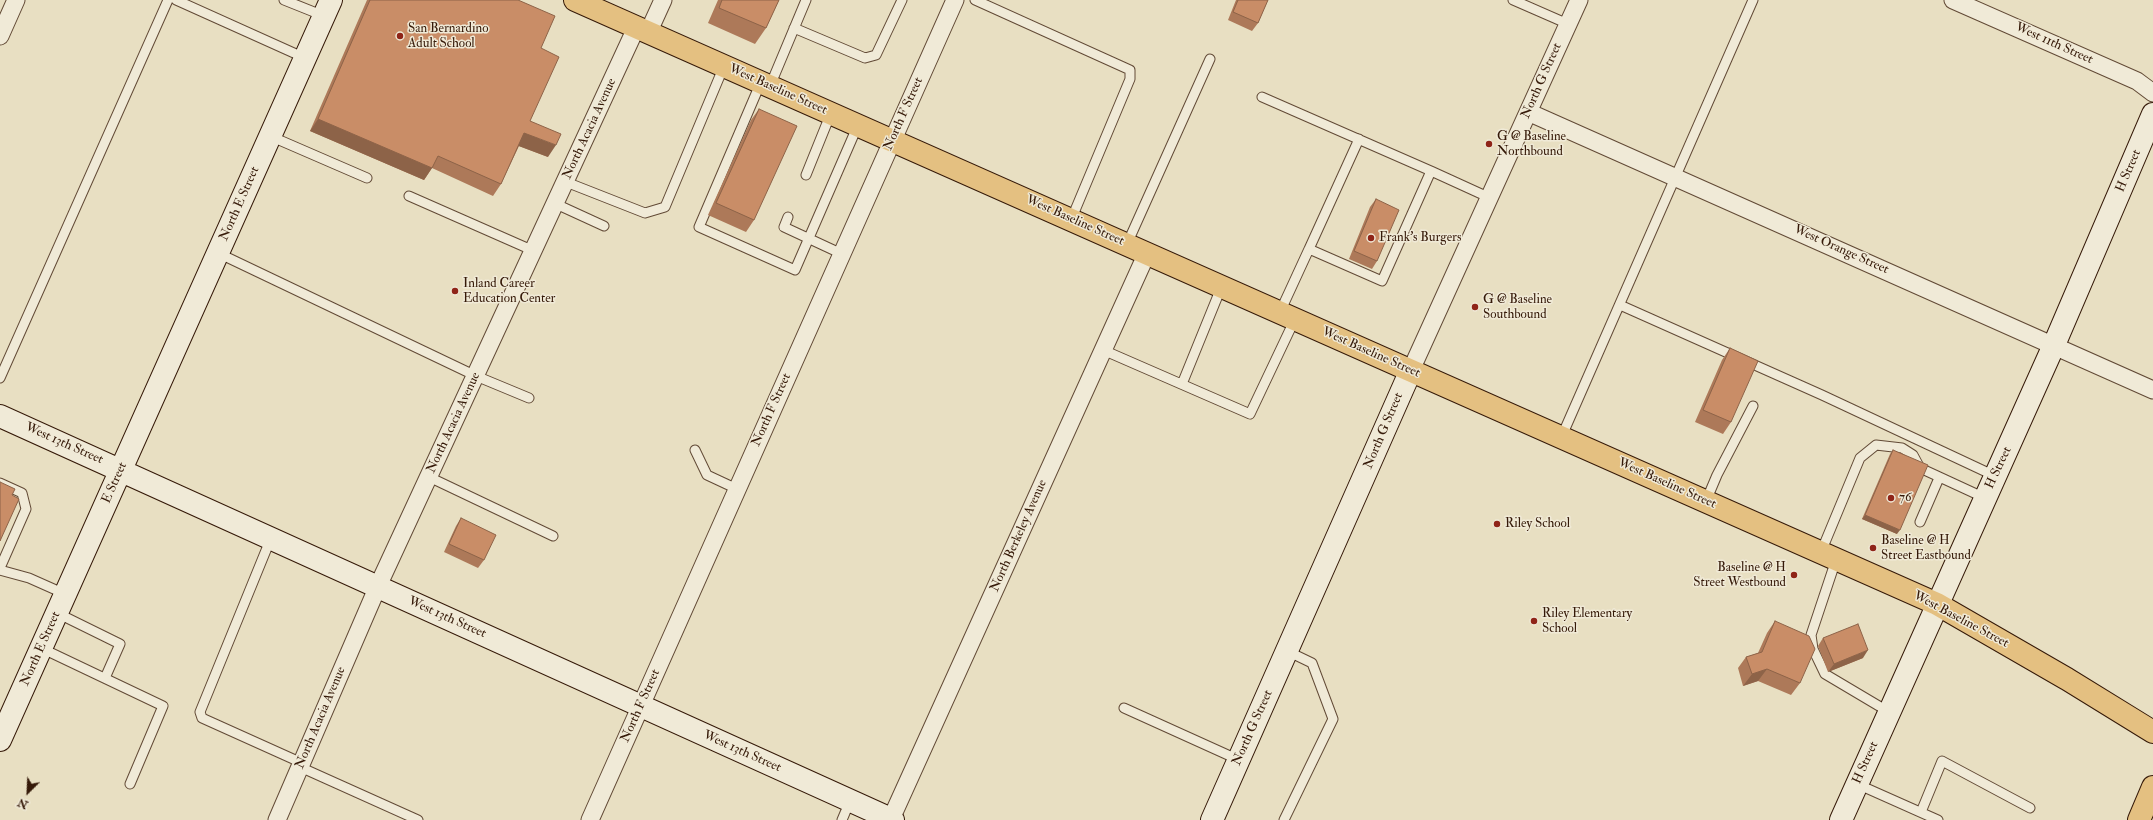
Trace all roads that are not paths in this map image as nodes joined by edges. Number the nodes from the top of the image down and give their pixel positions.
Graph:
1 (16, 0) edge
2 (168, 0) edge
3 (176, 0) edge
4 (284, 0) edge
5 (575, 0) edge
6 (663, 0) edge
7 (806, 0) edge
8 (902, 0) edge
9 (954, 0) edge
10 (975, 0) edge
11 (1513, 0) edge
12 (1578, 0) edge
13 (1753, 0) edge
14 (1953, 0) edge
15 (327, 8) edge
16 (1568, 24) junction
17 (794, 28) junction
18 (642, 31) junction
19 (0, 36) edge
20 (305, 58) junction
21 (1210, 59) dead end
22 (724, 66) junction
23 (766, 84) junction
24 (2153, 93) edge
25 (1262, 96) dead end
26 (1528, 112) junction
27 (831, 113) junction
28 (2153, 114) edge
29 (858, 125) junction
30 (270, 136) junction
31 (1359, 139) junction
32 (892, 140) junction
33 (1431, 171) junction
34 (806, 175) dead end
35 (1676, 177) junction
36 (367, 178) dead end
37 (566, 182) junction
38 (409, 196) dead end
39 (1488, 197) junction
40 (556, 204) junction
41 (788, 217) dead end
42 (1071, 220) junction
43 (604, 226) dead end
44 (808, 239) junction
45 (1127, 244) junction
46 (1308, 249) junction
47 (534, 251) junction
48 (218, 253) junction
49 (1147, 253) junction
50 (842, 254) junction
51 (1222, 288) junction
52 (1620, 305) junction
53 (1288, 316) junction
54 (2054, 345) junction
55 (1103, 350) junction
56 (1411, 370) junction
57 (476, 376) junction
58 (0, 378) edge
59 (1182, 384) junction
60 (2153, 390) edge
61 (529, 398) dead end
62 (1753, 406) dead end
63 (149, 408) joint
64 (3, 420) edge
65 (1562, 438) junction
66 (695, 450) dead end
67 (121, 470) junction
68 (1995, 476) junction
69 (429, 477) junction
70 (1939, 478) junction
71 (0, 482) edge
72 (738, 489) junction
73 (1985, 498) junction
74 (1706, 502) junction
75 (1920, 522) dead end
76 (553, 536) dead end
77 (271, 538) junction
78 (1828, 556) junction
79 (81, 558) joint
80 (0, 569) edge
81 (378, 586) junction
82 (61, 604) junction
83 (1937, 604) junction
84 (41, 648) junction
85 (1287, 651) junction
86 (105, 678) junction
87 (641, 706) junction
88 (1124, 708) dead end
89 (1889, 712) junction
90 (2153, 732) edge
91 (0, 740) edge
92 (1239, 760) junction
93 (301, 765) junction
94 (130, 784) dead end
95 (1857, 784) junction
96 (2153, 787) edge
97 (850, 801) junction
98 (2030, 808) dead end
99 (1921, 812) junction
100 (892, 819) edge
101 (277, 820) edge
102 (418, 820) edge
103 (590, 820) edge
104 (842, 820) edge
105 (1212, 820) edge
106 (1284, 820) edge
107 (1841, 820) edge
108 (1938, 820) edge
109 (2139, 820) edge

1 - 19 street
2 - 58 lane
3 - 20 lane
4 - 15 lane
5 - 18 main road, West Baseline Street
6 - 18 street, North Acacia Avenue
7 - 17 lane
8 - 17 lane
9 - 32 street, North F Street
10 - 42 lane
11 - 16 lane
12 - 16 street, North G Street
13 - 35 lane
14 - 24 street, West 11th Street
15 - 20 street, North E Street
16 - 26 street, North G Street
17 - 23 lane
18 - 22 main road, West Baseline Street
18 - 37 street, North Acacia Avenue
20 - 30 street, North E Street
21 - 45 lane
22 - 23 main road, West Baseline Street
22 - 37 lane
23 - 27 main road, West Baseline Street
23 - 44 lane
25 - 31 lane
26 - 35 street, West Orange Street
26 - 39 street, North G Street
27 - 29 main road, West Baseline Street
27 - 34 lane
28 - 54 street, H Street
29 - 32 main road, West Baseline Street
29 - 44 lane
30 - 36 lane
30 - 48 street, North E Street
31 - 33 lane
31 - 46 lane
32 - 42 main road, West Baseline Street
32 - 50 street, North F Street
33 - 39 lane
33 - 46 lane
35 - 52 lane
35 - 54 street, West Orange Street
37 - 40 street, North Acacia Avenue
38 - 47 lane
39 - 56 street, North G Street
40 - 43 lane
40 - 47 street, North Acacia Avenue
41 - 44 lane
42 - 45 main road, West Baseline Street
44 - 50 lane
45 - 49 main road, West Baseline Street
46 - 53 lane
47 - 57 street, North Acacia Avenue
48 - 57 lane
48 - 63 street, North E Street
49 - 51 main road, West Baseline Street
49 - 55 street, North Berkeley Avenue
50 - 72 street, North F Street
51 - 53 main road, West Baseline Street
51 - 59 lane
52 - 65 lane
52 - 68 lane
53 - 56 main road, West Baseline Street
53 - 59 lane
54 - 60 street, West Orange Street
54 - 68 street, H Street
55 - 59 lane
55 - 100 street, North Berkeley Avenue
56 - 65 main road, West Baseline Street
56 - 85 street, North G Street
57 - 61 lane
57 - 69 street, North Acacia Avenue
62 - 74 lane
63 - 67 street, E Street
64 - 67 street, West 13th Street
65 - 74 main road, West Baseline Street
66 - 72 lane
67 - 77 street, West 13th Street
67 - 79 street, E Street
68 - 73 street, H Street
69 - 76 lane
69 - 81 street, North Acacia Avenue
70 - 73 lane
70 - 75 lane
70 - 78 lane
71 - 80 lane
72 - 87 street, North F Street
73 - 83 street, H Street
74 - 78 main road, West Baseline Street
77 - 81 street, West 13th Street
77 - 93 lane
78 - 83 main road, West Baseline Street
78 - 89 lane
79 - 82 street, North E Street
80 - 82 lane
81 - 87 street, West 13th Street
81 - 93 street, North Acacia Avenue
82 - 84 street, North E Street
82 - 86 lane
83 - 89 street, H Street
83 - 90 main road, West Baseline Street
84 - 86 lane
84 - 91 street, North E Street
85 - 92 street, North G Street
85 - 106 lane
86 - 94 lane
87 - 97 street, West 13th Street
87 - 103 street, North F Street
88 - 92 lane
89 - 95 street, H Street
92 - 105 street, North G Street
93 - 101 street, North Acacia Avenue
93 - 102 lane
95 - 99 lane
95 - 107 street, H Street
96 - 109 main road
97 - 100 street, West 13th Street
97 - 104 lane
98 - 99 lane
99 - 108 lane

